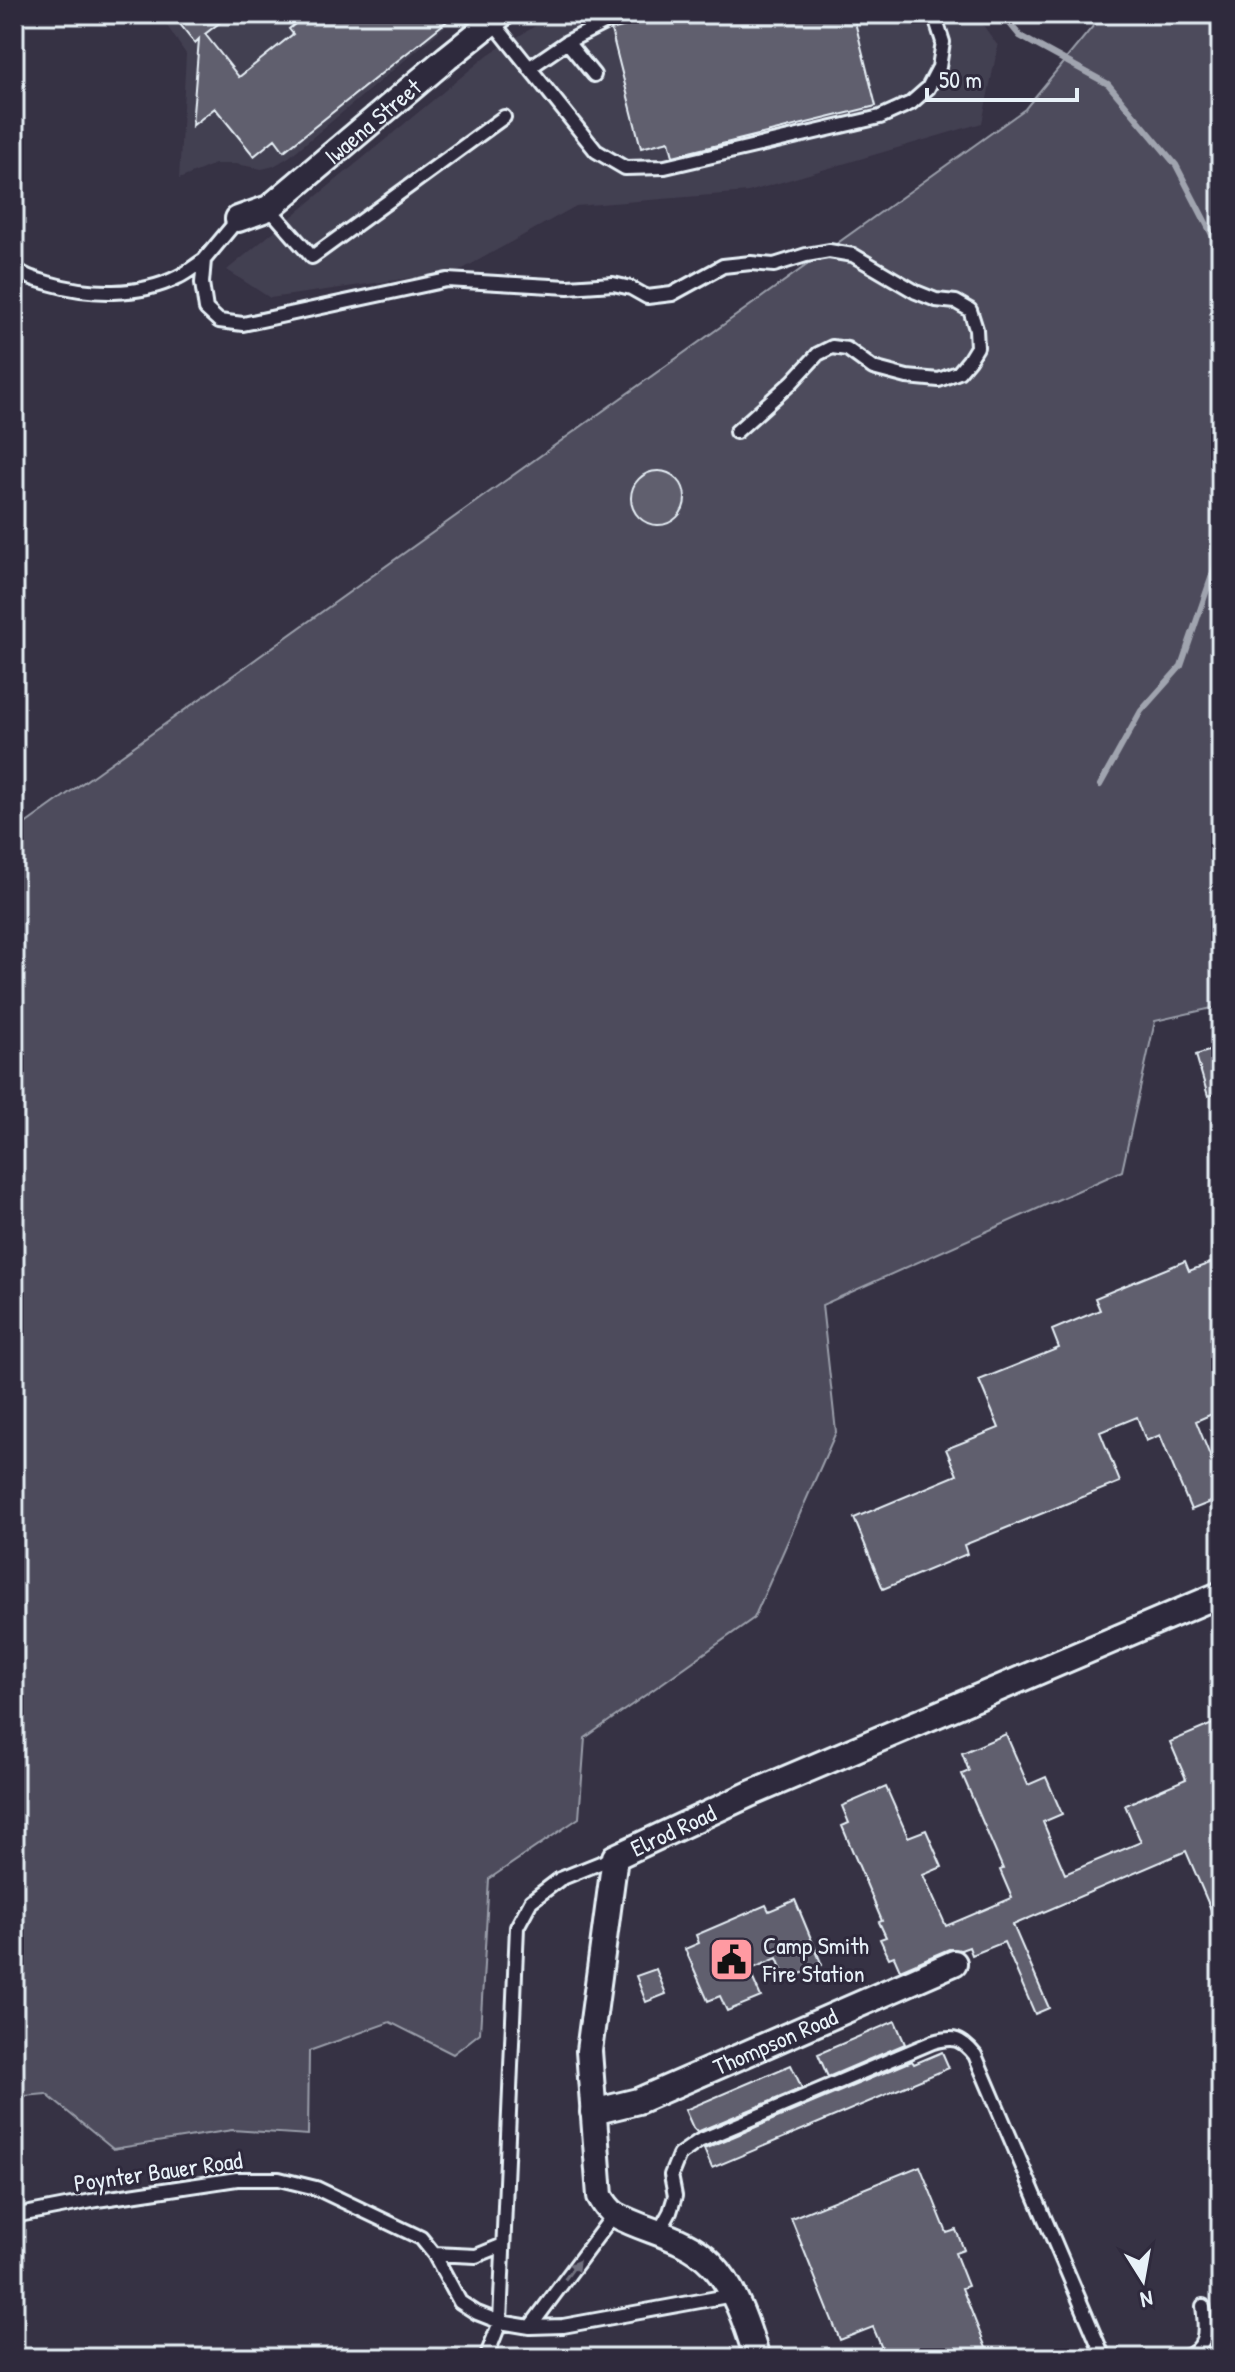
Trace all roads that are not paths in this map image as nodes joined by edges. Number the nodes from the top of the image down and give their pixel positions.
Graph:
1 (622, 14) edge
2 (934, 14) edge
3 (497, 18) edge
4 (567, 42) junction
5 (529, 68) junction
6 (594, 75) dead end
7 (504, 117) dead end
8 (269, 208) junction
9 (238, 219) joint
10 (204, 260) junction
11 (14, 267) edge
12 (736, 432) dead end
13 (1221, 1594) edge
14 (615, 1857) junction
15 (954, 1963) dead end
16 (593, 2112) junction
17 (614, 2214) junction
18 (14, 2218) edge
19 (659, 2232) junction
20 (503, 2245) junction
21 (434, 2254) junction
22 (733, 2295) junction
23 (1203, 2306) dead end
24 (500, 2322) junction
25 (530, 2327) junction
26 (14, 2356) edge
27 (25, 2358) edge
28 (486, 2358) edge
29 (757, 2358) edge
30 (1104, 2358) edge
31 (1182, 2358) edge

1 - 4 lane
2 - 5 lane
3 - 5 lane
3 - 8 street, Iwaena Street
4 - 5 lane
4 - 6 lane
7 - 8 lane
8 - 9 street, Iwaena Street
9 - 10 lane
10 - 11 lane
10 - 12 lane
13 - 14 street, Elrod Road
14 - 16 street, Elrod Road
14 - 20 lane
15 - 16 street, Thompson Road
16 - 17 street, Elrod Road
17 - 19 street
25 -> 17 lane
18 - 21 lane, Poynter Bauer Road
19 - 22 street
19 - 30 lane
20 - 21 lane
20 - 24 lane
21 - 24 lane, Poynter Bauer Road
22 - 25 lane, Poynter Bauer Road
22 - 29 street
23 - 31 lane
24 - 25 lane, Poynter Bauer Road
24 - 28 lane
26 - 27 lane

